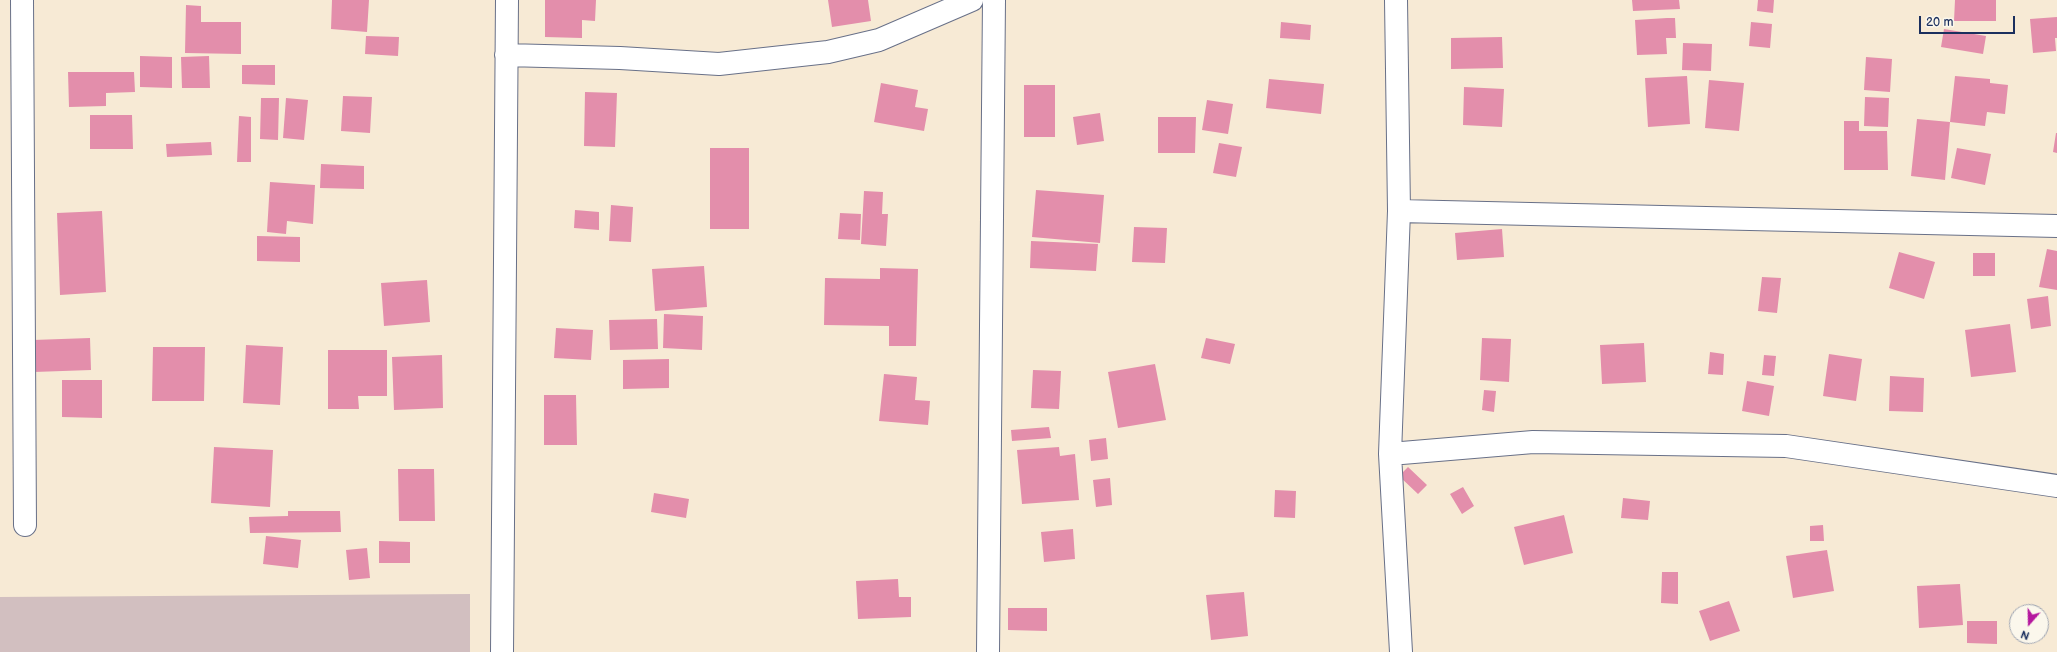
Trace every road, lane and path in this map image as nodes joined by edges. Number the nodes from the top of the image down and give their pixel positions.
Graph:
1 (22, 0) edge
2 (507, 0) edge
3 (972, 0) edge
4 (994, 0) edge
5 (1396, 0) edge
6 (506, 55) junction
7 (1400, 211) junction
8 (2057, 226) edge
9 (1390, 454) junction
10 (2057, 486) edge
11 (26, 525) dead end
12 (502, 652) edge
13 (988, 652) edge
14 (1401, 652) edge

1 - 11 street
2 - 6 street
3 - 6 street
4 - 13 street
5 - 7 street
6 - 12 street
7 - 8 street
7 - 9 street
9 - 10 street
9 - 14 street

